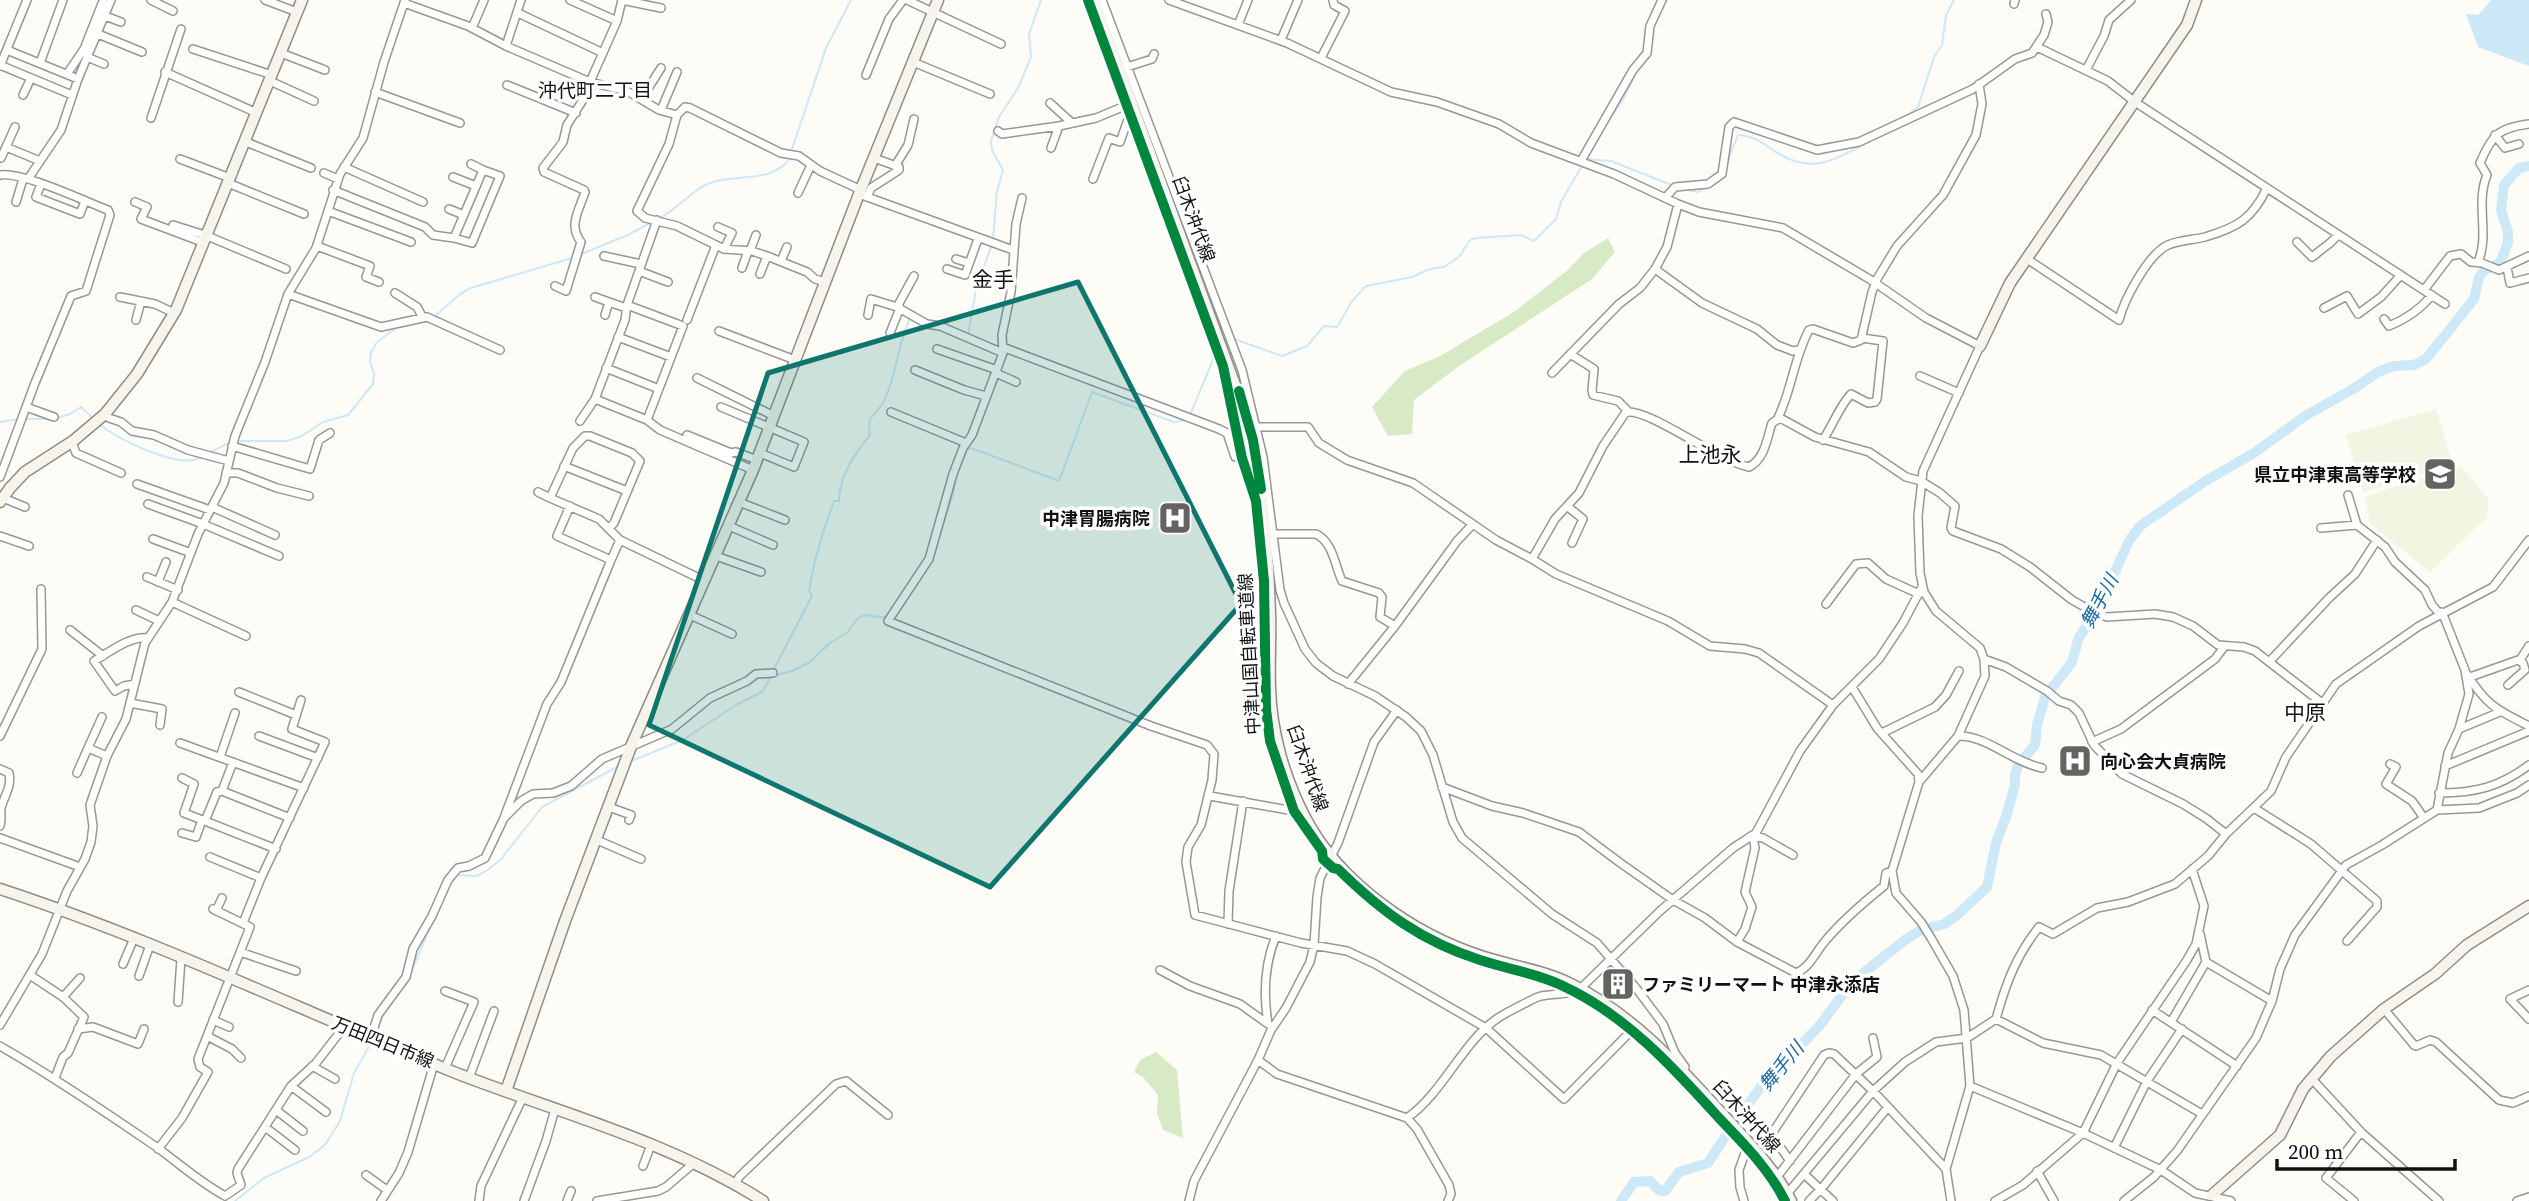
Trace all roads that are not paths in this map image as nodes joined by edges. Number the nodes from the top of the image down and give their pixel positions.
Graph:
1 (27, 0) edge
2 (62, 0) edge
3 (151, 0) edge
4 (266, 0) edge
5 (302, 0) edge
6 (484, 0) edge
7 (570, 0) edge
8 (622, 0) edge
9 (905, 0) edge
10 (938, 0) edge
11 (1094, 0) edge
12 (1102, 0) edge
13 (1169, 0) edge
14 (1248, 0) edge
15 (1298, 0) edge
16 (1333, 0) edge
17 (1662, 0) edge
18 (2131, 0) edge
19 (2196, 0) edge
20 (106, 1) edge
21 (519, 1) edge
22 (405, 2) edge
23 (1188, 3) edge
24 (661, 8) dead end
25 (173, 11) dead end
26 (297, 12) junction
27 (933, 12) junction
28 (518, 13) junction
29 (2046, 15) dead end
30 (105, 16) junction
31 (617, 21) junction
32 (121, 22) dead end
33 (1238, 25) junction
34 (181, 29) dead end
35 (472, 29) junction
36 (98, 34) junction
37 (1281, 40) junction
38 (1001, 44) dead end
39 (506, 46) junction
40 (2037, 47) junction
41 (192, 49) dead end
42 (7, 50) junction
43 (142, 52) dead end
44 (281, 52) junction
45 (603, 52) junction
46 (1154, 54) dead end
47 (87, 57) junction
48 (1321, 58) junction
49 (913, 62) junction
50 (40, 63) junction
51 (104, 64) dead end
52 (0, 65) edge
53 (1127, 67) junction
54 (661, 68) dead end
55 (326, 70) dead end
56 (2086, 70) junction
57 (165, 72) junction
58 (677, 72) dead end
59 (67, 74) junction
60 (866, 75) dead end
61 (31, 78) junction
62 (271, 78) junction
63 (78, 79) junction
64 (590, 82) junction
65 (507, 85) dead end
66 (1979, 85) junction
67 (376, 92) junction
68 (990, 94) dead end
69 (23, 95) dead end
70 (72, 95) junction
71 (642, 98) junction
72 (314, 101) dead end
73 (2135, 102) junction
74 (1050, 103) dead end
75 (1134, 107) junction
76 (661, 110) junction
77 (257, 113) junction
78 (576, 113) junction
79 (677, 115) junction
80 (151, 118) dead end
81 (914, 119) dead end
82 (460, 123) dead end
83 (1072, 123) junction
84 (2529, 124) edge
85 (1059, 126) junction
86 (15, 127) dead end
87 (998, 131) dead end
88 (2495, 135) junction
89 (246, 142) junction
90 (2519, 144) dead end
91 (6, 147) junction
92 (1051, 148) dead end
93 (1, 158) edge
94 (874, 158) junction
95 (180, 159) dead end
96 (40, 161) junction
97 (1581, 161) junction
98 (471, 164) dead end
99 (811, 165) junction
100 (895, 166) junction
101 (344, 167) junction
102 (311, 168) dead end
103 (483, 170) junction
104 (324, 173) dead end
105 (0, 175) edge
106 (453, 177) dead end
107 (25, 179) junction
108 (338, 179) junction
109 (1093, 179) dead end
110 (229, 180) junction
111 (41, 184) junction
112 (476, 186) junction
113 (2267, 188) junction
114 (333, 190) junction
115 (798, 193) dead end
116 (862, 193) junction
117 (1022, 198) dead end
118 (1665, 198) junction
119 (85, 201) junction
120 (16, 202) dead end
121 (135, 202) dead end
122 (424, 202) dead end
123 (1678, 204) junction
124 (449, 209) dead end
125 (328, 211) junction
126 (304, 214) dead end
127 (464, 215) junction
128 (657, 220) junction
129 (173, 225) dead end
130 (718, 227) dead end
131 (2338, 234) junction
132 (756, 235) dead end
133 (204, 238) junction
134 (454, 238) junction
135 (978, 239) junction
136 (411, 242) dead end
137 (2297, 242) dead end
138 (716, 245) junction
139 (317, 246) junction
140 (787, 247) dead end
141 (724, 248) junction
142 (1013, 250) junction
143 (749, 251) junction
144 (604, 256) dead end
145 (767, 256) junction
146 (2529, 256) edge
147 (956, 259) dead end
148 (2027, 259) junction
149 (781, 261) junction
150 (2478, 262) junction
151 (969, 263) junction
152 (2508, 267) junction
153 (640, 268) junction
154 (742, 268) dead end
155 (286, 269) dead end
156 (947, 269) dead end
157 (1655, 269) junction
158 (760, 274) dead end
159 (2401, 275) junction
160 (914, 276) dead end
161 (2529, 278) edge
162 (379, 282) dead end
163 (668, 282) dead end
164 (826, 282) junction
165 (1876, 283) junction
166 (555, 286) dead end
167 (2424, 290) junction
168 (395, 293) dead end
169 (288, 294) junction
170 (2432, 295) junction
171 (120, 297) dead end
172 (594, 298) dead end
173 (141, 301) junction
174 (609, 302) junction
175 (2445, 304) dead end
176 (626, 306) junction
177 (898, 308) junction
178 (2324, 309) dead end
179 (174, 313) junction
180 (605, 315) dead end
181 (868, 315) dead end
182 (423, 318) junction
183 (2384, 319) dead end
184 (136, 320) dead end
185 (687, 320) dead end
186 (719, 331) dead end
187 (890, 333) dead end
188 (618, 337) junction
189 (1862, 338) junction
190 (1980, 346) junction
191 (500, 349) dead end
192 (937, 349) dead end
193 (1004, 350) junction
194 (1798, 350) junction
195 (1570, 354) junction
196 (671, 357) junction
197 (794, 360) junction
198 (606, 368) junction
199 (915, 370) dead end
200 (996, 371) junction
201 (1552, 373) dead end
202 (1920, 376) dead end
203 (697, 378) dead end
204 (1016, 382) dead end
205 (659, 388) junction
206 (1959, 393) junction
207 (986, 396) junction
208 (595, 400) junction
209 (26, 407) junction
210 (720, 407) dead end
211 (891, 412) dead end
212 (1629, 412) junction
213 (104, 415) junction
214 (774, 416) junction
215 (54, 417) dead end
216 (1778, 418) junction
217 (647, 420) junction
218 (580, 421) dead end
219 (1258, 427) junction
220 (769, 428) junction
221 (330, 433) dead end
222 (687, 435) dead end
223 (1823, 440) junction
224 (72, 442) junction
225 (234, 442) junction
226 (966, 443) junction
227 (1242, 458) dead end
228 (229, 461) junction
229 (757, 461) junction
230 (564, 466) junction
231 (121, 473) dead end
232 (226, 473) junction
233 (0, 477) edge
234 (1921, 481) junction
235 (137, 484) dead end
236 (627, 491) junction
237 (538, 492) dead end
238 (2, 494) edge
239 (2348, 495) dead end
240 (309, 496) dead end
241 (550, 498) junction
242 (739, 502) junction
243 (148, 504) dead end
244 (570, 506) junction
245 (25, 507) dead end
246 (1568, 507) junction
247 (211, 508) junction
248 (785, 520) dead end
249 (203, 524) junction
250 (1473, 524) junction
251 (2357, 525) junction
252 (729, 527) junction
253 (609, 528) junction
254 (2321, 528) dead end
255 (1274, 534) junction
256 (0, 536) edge
257 (275, 536) dead end
258 (153, 539) dead end
259 (620, 540) junction
260 (2377, 540) junction
261 (2529, 540) edge
262 (1572, 544) dead end
263 (773, 545) dead end
264 (29, 546) dead end
265 (191, 553) junction
266 (279, 556) dead end
267 (716, 556) junction
268 (1532, 559) junction
269 (611, 560) junction
270 (166, 562) dead end
271 (761, 572) dead end
272 (147, 577) dead end
273 (705, 581) junction
274 (158, 582) junction
275 (41, 589) dead end
276 (178, 590) junction
277 (1920, 590) junction
278 (172, 602) junction
279 (1826, 604) dead end
280 (136, 611) dead end
281 (2441, 613) junction
282 (690, 615) junction
283 (159, 621) junction
284 (1395, 626) junction
285 (70, 631) dead end
286 (732, 634) dead end
287 (246, 636) dead end
288 (148, 638) junction
289 (2224, 646) junction
290 (2529, 646) edge
291 (103, 656) junction
292 (1984, 659) junction
293 (2520, 660) junction
294 (2270, 661) junction
295 (2465, 670) junction
296 (1959, 671) dead end
297 (773, 673) dead end
298 (2470, 677) junction
299 (135, 684) junction
300 (1349, 684) junction
301 (2508, 685) dead end
302 (1852, 687) junction
303 (239, 692) dead end
304 (301, 700) dead end
305 (130, 703) junction
306 (2322, 703) junction
307 (1833, 705) junction
308 (1397, 710) junction
309 (2500, 712) junction
310 (235, 713) dead end
311 (296, 715) junction
312 (102, 717) dead end
313 (160, 725) dead end
314 (2459, 729) junction
315 (2529, 729) edge
316 (1882, 733) junction
317 (0, 736) edge
318 (259, 736) dead end
319 (1958, 736) junction
320 (2092, 742) junction
321 (180, 743) dead end
322 (632, 744) junction
323 (88, 748) junction
324 (107, 756) junction
325 (220, 757) junction
326 (318, 758) junction
327 (233, 762) junction
328 (2390, 764) dead end
329 (2529, 765) edge
330 (2445, 766) junction
331 (2042, 768) dead end
332 (0, 769) edge
333 (77, 774) dead end
334 (182, 778) dead end
335 (1919, 782) junction
336 (2529, 785) edge
337 (1442, 787) junction
338 (304, 788) junction
339 (222, 791) junction
340 (2439, 793) junction
341 (1210, 796) junction
342 (1243, 801) junction
343 (609, 807) junction
344 (2254, 808) junction
345 (2437, 810) junction
346 (1294, 811) dead end
347 (290, 818) junction
348 (504, 818) junction
349 (2424, 818) junction
350 (629, 820) dead end
351 (204, 821) junction
352 (0, 826) edge
353 (181, 833) dead end
354 (2226, 834) junction
355 (1753, 836) junction
356 (0, 838) edge
357 (597, 840) junction
358 (276, 849) junction
359 (1331, 855) junction
360 (1793, 855) dead end
361 (210, 857) dead end
362 (641, 859) dead end
363 (80, 867) junction
364 (2192, 869) junction
365 (2342, 870) junction
366 (1892, 871) junction
367 (261, 878) junction
368 (0, 889) edge
369 (222, 898) dead end
370 (1673, 900) junction
371 (2529, 905) edge
372 (61, 909) junction
373 (243, 923) junction
374 (1228, 924) junction
375 (2199, 930) junction
376 (1276, 936) junction
377 (134, 938) junction
378 (2347, 941) dead end
379 (1737, 942) junction
380 (150, 945) junction
381 (1314, 945) junction
382 (240, 952) junction
383 (1611, 958) junction
384 (181, 959) junction
385 (2206, 962) junction
386 (122, 964) dead end
387 (1160, 970) dead end
388 (296, 971) dead end
389 (30, 975) junction
390 (139, 976) dead end
391 (80, 978) dead end
392 (229, 978) junction
393 (1579, 988) junction
394 (2529, 990) edge
395 (445, 991) dead end
396 (63, 996) junction
397 (2272, 1001) junction
398 (178, 1002) dead end
399 (2384, 1009) junction
400 (2152, 1010) junction
401 (494, 1011) dead end
402 (2529, 1018) edge
403 (1996, 1019) junction
404 (213, 1020) junction
405 (2171, 1022) junction
406 (0, 1025) edge
407 (229, 1027) dead end
408 (344, 1027) junction
409 (1269, 1027) junction
410 (1635, 1027) junction
411 (1486, 1028) junction
412 (79, 1029) junction
413 (144, 1029) dead end
414 (2182, 1030) junction
415 (207, 1036) junction
416 (371, 1037) junction
417 (1873, 1038) dead end
418 (1967, 1038) junction
419 (0, 1046) edge
420 (241, 1058) dead end
421 (1258, 1060) junction
422 (2117, 1063) junction
423 (434, 1064) junction
424 (312, 1066) junction
425 (2237, 1066) junction
426 (445, 1068) junction
427 (1856, 1074) junction
428 (55, 1078) junction
429 (469, 1078) junction
430 (2311, 1078) junction
431 (335, 1079) dead end
432 (2147, 1082) junction
433 (291, 1086) junction
434 (1970, 1086) junction
435 (506, 1091) junction
436 (1873, 1091) junction
437 (2529, 1096) edge
438 (523, 1097) junction
439 (1888, 1107) junction
440 (555, 1108) junction
441 (276, 1110) junction
442 (326, 1112) dead end
443 (2202, 1114) junction
444 (888, 1115) dead end
445 (1407, 1118) junction
446 (265, 1127) junction
447 (303, 1131) dead end
448 (2361, 1132) junction
449 (2083, 1133) junction
450 (1749, 1143) junction
451 (651, 1145) junction
452 (2114, 1148) junction
453 (158, 1149) junction
454 (295, 1150) dead end
455 (1790, 1161) junction
456 (694, 1163) junction
457 (643, 1166) dead end
458 (1946, 1169) junction
459 (2161, 1170) junction
460 (2037, 1171) junction
461 (1804, 1174) junction
462 (366, 1175) dead end
463 (1777, 1177) junction
464 (736, 1184) junction
465 (1821, 1189) junction
466 (387, 1190) junction
467 (571, 1191) dead end
468 (658, 1191) junction
469 (2529, 1197) edge
470 (226, 1198) edge
471 (1789, 1198) edge
472 (2210, 1198) edge
473 (381, 1201) edge
474 (479, 1201) edge
475 (524, 1201) edge
476 (567, 1201) edge
477 (597, 1201) edge
478 (660, 1201) edge
479 (763, 1201) edge
480 (1189, 1201) edge
481 (1448, 1201) edge
482 (1744, 1201) edge
483 (1809, 1201) edge
484 (1833, 1201) edge
485 (1951, 1201) edge
486 (1995, 1201) edge
487 (2054, 1201) edge
488 (2124, 1201) edge
489 (2231, 1201) edge
490 (2354, 1201) edge
491 (2439, 1201) edge
492 (2517, 1201) edge

1 - 42 street
2 - 50 street
3 - 25 street
4 - 26 street
5 - 26 street
6 - 35 street
7 - 31 street
8 - 24 street
8 - 31 street
9 - 27 street
9 - 60 street
10 - 27 street
11 - 75 street, 臼木沖代線
12 - 53 street
13 - 23 street
14 - 33 street
15 - 37 street
16 - 48 street
17 - 97 street
18 - 56 street
19 - 73 street
20 - 30 street
20 - 59 street
21 - 28 street
22 - 35 street
22 - 67 street
23 - 33 street
26 - 44 street
27 - 38 street
27 - 49 street
28 - 39 street
28 - 45 street
29 - 40 street
30 - 32 street
30 - 36 street
31 - 45 street
33 - 37 street
34 - 57 street
35 - 39 street
36 - 43 street
36 - 47 street
37 - 48 street
39 - 64 street
40 - 56 street
40 - 66 street
41 - 62 street
42 - 50 street
42 - 52 street
44 - 55 street
44 - 62 street
45 - 64 street
46 - 53 street
47 - 51 street
47 - 63 street
48 - 97 street
49 - 68 street
49 - 94 street
50 - 59 street
52 - 61 street
53 - 219 street
54 - 71 street
56 - 73 street
57 - 77 street
57 - 80 street
58 - 76 street
59 - 63 street
61 - 69 street
61 - 70 street
62 - 72 street
62 - 77 street
63 - 70 street
64 - 71 street
64 - 78 street
65 - 78 street
66 - 118 street
66 - 165 street
67 - 82 street
67 - 101 street
70 - 96 street
71 - 76 street
73 - 113 street
73 - 148 street
74 - 83 street
75 - 83 street
75 - 109 street
75 - 359 street, 臼木沖代線
76 - 79 street
77 - 89 street
78 - 166 street
79 - 99 street
79 - 128 street
81 - 100 street
83 - 85 street
84 - 88 street
85 - 87 street
85 - 92 street
86 - 91 street
88 - 90 street
88 - 150 street
89 - 102 street
89 - 110 street
91 - 93 street
91 - 96 street
94 - 100 street
94 - 116 street
95 - 110 street
96 - 107 street
97 - 118 street
98 - 103 street
99 - 115 street
99 - 116 street
100 - 116 street
101 - 108 street
101 - 122 street
103 - 112 street
103 - 134 street
104 - 108 street
105 - 107 street
106 - 112 street
107 - 111 street
107 - 120 street
108 - 114 street
110 - 126 street
110 - 133 street
111 - 119 street
111 - 119 street
112 - 127 street
113 - 131 street
113 - 148 street
114 - 125 street
114 - 134 street
116 - 135 street
116 - 164 street
117 - 142 street
118 - 123 street
119 - 209 street
121 - 133 street
123 - 157 street
123 - 165 street
124 - 127 street
125 - 136 street
125 - 139 street
127 - 134 street
128 - 138 street
128 - 153 street
129 - 133 street
130 - 141 street
131 - 137 street
131 - 159 street
132 - 143 street
133 - 155 street
133 - 179 street
135 - 142 street
135 - 151 street
138 - 141 street
138 - 185 street
139 - 162 street
139 - 169 street
140 - 149 street
141 - 143 street
142 - 193 street
143 - 145 street
143 - 154 street
144 - 153 street
145 - 149 street
145 - 158 street
146 - 152 street
147 - 151 street
148 - 190 street
149 - 164 street
150 - 152 street
150 - 167 street
151 - 156 street
152 - 161 street
153 - 163 street
153 - 176 street
157 - 194 street
157 - 195 street
159 - 167 street
159 - 178 street
160 - 177 street
164 - 197 street
165 - 189 street
165 - 190 street
167 - 170 street
168 - 182 street
169 - 182 street
169 - 225 street
170 - 175 street
170 - 183 street
171 - 173 street
172 - 174 street
173 - 179 street
173 - 184 street
174 - 176 street
174 - 180 street
176 - 188 street
176 - 196 street
177 - 181 street
177 - 187 street
177 - 193 street
179 - 213 street
182 - 191 street
186 - 197 street
188 - 196 street
188 - 198 street
189 - 194 street
189 - 223 street
190 - 206 street
192 - 200 street
193 - 200 street
193 - 227 street
194 - 216 street
195 - 201 street
195 - 212 street
196 - 205 street
197 - 214 street
198 - 205 street
198 - 208 street
199 - 207 street
200 - 204 street
200 - 207 street
202 - 206 street
203 - 214 street
205 - 217 street
206 - 234 street
207 - 226 street
208 - 217 street
208 - 218 street
209 - 215 street
209 - 233 street
210 - 220 street
211 - 226 street
212 - 216 street
212 - 246 street
213 - 224 street
213 - 228 street
214 - 220 street
216 - 223 street
217 - 229 street
219 - 250 street
219 - 255 street
220 - 229 street
220 - 229 street
221 - 225 street
222 - 229 street
223 - 234 street
224 - 231 street
224 - 238 street
225 - 228 street
226 - 341 street
228 - 232 street
229 - 242 street
230 - 236 street
230 - 236 street
230 - 241 street
232 - 240 street
232 - 247 street
234 - 277 street
234 - 289 street
235 - 247 street
236 - 253 street
237 - 241 street
238 - 245 street
239 - 251 street
241 - 244 street
242 - 248 street
242 - 252 street
243 - 249 street
244 - 253 street
244 - 269 street
246 - 262 street
246 - 268 street
247 - 249 street
247 - 257 street
249 - 265 street
249 - 266 street
250 - 268 street
250 - 284 street
251 - 254 street
251 - 260 street
252 - 263 street
252 - 267 street
253 - 259 street
255 - 284 street
255 - 300 street
256 - 264 street
258 - 265 street
259 - 269 street
259 - 273 street
260 - 281 street
260 - 294 street
261 - 281 street
265 - 276 street
267 - 271 street
267 - 273 street
268 - 307 street
269 - 348 street
270 - 274 street
272 - 274 street
273 - 282 street
274 - 276 street
275 - 317 street
276 - 278 street
277 - 279 street
277 - 292 street
277 - 302 street
278 - 283 street
278 - 287 street
280 - 283 street
281 - 295 street
281 - 306 street
282 - 286 street
282 - 322 street
283 - 288 street
284 - 300 street
285 - 291 street
288 - 291 street
288 - 299 street
289 - 294 street
289 - 320 street
290 - 293 street
291 - 299 street
292 - 319 street
292 - 320 street
293 - 298 street
293 - 301 street
294 - 306 street
295 - 298 street
295 - 314 street
296 - 316 street
297 - 322 street
298 - 309 street
299 - 305 street
300 - 308 street
302 - 307 street
302 - 316 street
303 - 311 street
304 - 311 street
305 - 313 street
305 - 324 street
306 - 344 street
307 - 355 street
308 - 337 street
308 - 359 street
309 - 314 street
309 - 315 street
310 - 325 street
311 - 326 street
312 - 323 street
314 - 330 street
315 - 330 street
316 - 335 street
318 - 326 street
319 - 331 street
319 - 335 street
320 - 354 street
321 - 325 street
322 - 343 street
322 - 348 street
323 - 324 street
323 - 333 street
324 - 363 street
325 - 327 street
326 - 338 street
327 - 338 street
327 - 339 street
328 - 349 street
329 - 340 street
330 - 340 street
332 - 352 street
334 - 351 street
335 - 366 street
336 - 345 street
337 - 370 street
337 - 383 street
338 - 347 street
339 - 347 street
339 - 351 street
340 - 345 street
341 - 342 street
341 - 374 street
342 - 346 street
342 - 374 street
343 - 350 street
343 - 357 street
344 - 354 street
344 - 365 street
345 - 349 street
347 - 358 street
348 - 416 street
349 - 365 street
351 - 353 street
351 - 358 street
354 - 364 street
355 - 360 street
355 - 370 street
355 - 379 street
356 - 363 street
357 - 362 street
357 - 435 street
358 - 367 street
359 - 381 street
359 - 393 street, 臼木沖代線
361 - 367 street
363 - 372 street
364 - 375 street
364 - 403 street
365 - 378 street
365 - 397 street
366 - 379 street
366 - 418 street
367 - 373 street
368 - 372 street, 万田四日市線
369 - 373 street
370 - 379 street
370 - 383 street
371 - 399 street
372 - 377 street, 万田四日市線
372 - 389 street
373 - 382 street
374 - 376 street
375 - 385 street
375 - 400 street
376 - 381 street
376 - 409 street
377 - 380 street, 万田四日市線
377 - 386 street
380 - 384 street, 万田四日市線
380 - 390 street
381 - 409 street
381 - 411 street
382 - 388 street
382 - 392 street
383 - 393 street
383 - 450 street
384 - 392 street, 万田四日市線
384 - 398 street
385 - 397 street
385 - 405 street
387 - 409 street
389 - 396 street
389 - 406 street
391 - 396 street
392 - 404 street
392 - 408 street, 万田四日市線
393 - 410 street, 臼木沖代線
393 - 411 street
394 - 402 street
395 - 426 street
396 - 412 street
397 - 425 street
399 - 430 street
399 - 437 street
400 - 405 street
400 - 422 street
401 - 429 street
403 - 418 street
403 - 422 street
404 - 407 street
404 - 415 street
405 - 414 street
408 - 416 street, 万田四日市線
408 - 424 street
409 - 421 street
410 - 411 street
410 - 450 street, 臼木沖代線
411 - 445 street
412 - 413 street
412 - 428 street
414 - 425 street
414 - 432 street
415 - 420 street
415 - 453 street
416 - 423 street, 万田四日市線
417 - 427 street
418 - 434 street
418 - 436 street
419 - 428 street
421 - 445 street
421 - 480 street
422 - 432 street
422 - 449 street
423 - 426 street, 万田四日市線
423 - 466 street
424 - 431 street
424 - 433 street
425 - 443 street
426 - 429 street, 万田四日市線
427 - 436 street
427 - 455 street
427 - 455 street
428 - 453 street
429 - 435 street, 万田四日市線
430 - 448 street
430 - 472 street
432 - 443 street
432 - 452 street
433 - 441 street
433 - 442 street
434 - 449 street
434 - 458 street
435 - 438 street, 万田四日市線
436 - 439 street
436 - 461 street
438 - 440 street, 万田四日市線
438 - 474 street
439 - 458 street
439 - 465 street
440 - 451 street, 万田四日市線
440 - 475 street
441 - 446 street
441 - 447 street
443 - 459 street
444 - 464 street
445 - 481 street
446 - 454 street
446 - 470 street
448 - 490 street
448 - 491 street
449 - 452 street
449 - 460 street
450 - 463 street, 臼木沖代線
450 - 482 street
451 - 456 street, 万田四日市線
451 - 457 street
452 - 459 street
453 - 470 street
455 - 463 street
456 - 464 street, 万田四日市線
456 - 468 street
458 - 485 street
459 - 472 street
459 - 488 street
460 - 486 street
460 - 487 street
461 - 465 street
461 - 471 street
462 - 466 street
463 - 471 street, 臼木沖代線
464 - 479 street, 万田四日市線
465 - 483 street
465 - 484 street
466 - 473 street
467 - 476 street
468 - 477 street
468 - 478 street
469 - 492 street
472 - 489 street

